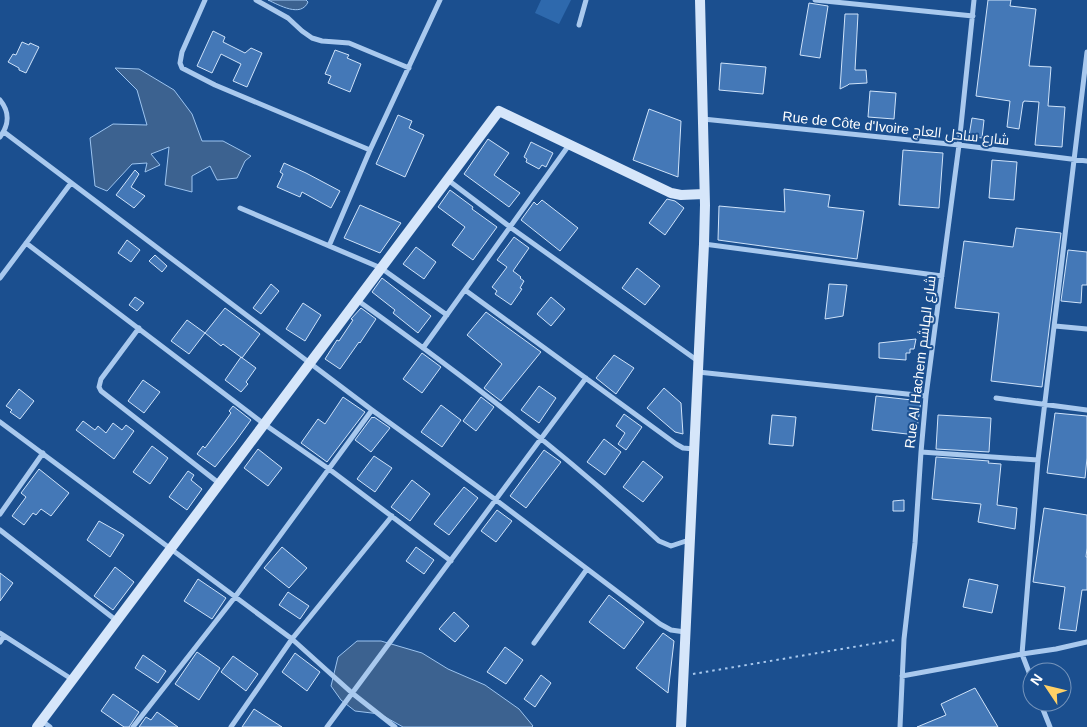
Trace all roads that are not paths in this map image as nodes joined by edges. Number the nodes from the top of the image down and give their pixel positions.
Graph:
1 (206, 0) edge
2 (256, 0) edge
3 (440, 0) edge
4 (586, 0) edge
5 (700, 0) edge
6 (815, 0) edge
7 (974, 0) edge
8 (973, 16) junction
9 (579, 25) dead end
10 (1087, 52) edge
11 (409, 68) junction
12 (0, 100) edge
13 (703, 119) junction
14 (2, 135) edge
15 (570, 144) junction
16 (959, 145) junction
17 (370, 150) junction
18 (1074, 160) junction
19 (1087, 161) edge
20 (447, 180) junction
21 (71, 183) junction
22 (704, 194) junction
23 (240, 208) dead end
24 (510, 227) junction
25 (26, 243) junction
26 (704, 244) junction
27 (330, 246) junction
28 (381, 268) junction
29 (942, 276) junction
30 (0, 278) edge
31 (466, 290) junction
32 (357, 300) junction
33 (447, 315) junction
34 (1054, 326) junction
35 (139, 328) junction
36 (1087, 329) edge
37 (424, 348) junction
38 (310, 363) junction
39 (698, 367) junction
40 (586, 378) junction
41 (926, 396) junction
42 (996, 398) dead end
43 (1045, 405) junction
44 (372, 410) junction
45 (1087, 410) edge
46 (0, 422) edge
47 (264, 424) junction
48 (541, 438) junction
49 (694, 449) junction
50 (921, 452) junction
51 (43, 453) junction
52 (1038, 460) junction
53 (329, 469) junction
54 (220, 484) junction
55 (496, 500) junction
56 (0, 514) edge
57 (392, 516) junction
58 (0, 530) edge
59 (690, 539) junction
60 (171, 549) junction
61 (451, 561) junction
62 (587, 569) junction
63 (234, 596) junction
64 (117, 621) junction
65 (685, 632) junction
66 (2, 635) edge
67 (292, 640) junction
68 (0, 642) edge
69 (1087, 642) edge
70 (534, 643) dead end
71 (1022, 654) junction
72 (1025, 662) edge
73 (902, 676) junction
74 (74, 680) junction
75 (352, 693) junction
76 (1044, 712) edge
77 (43, 725) edge
78 (133, 727) edge
79 (231, 727) edge
80 (327, 727) edge
81 (394, 727) edge
82 (681, 727) edge
83 (900, 727) edge
84 (1050, 727) edge

1 - 17 street
2 - 11 street
3 - 11 street
4 - 9 street
5 - 13 street
6 - 8 street
7 - 8 street, Rue Al Hachem شارع الهاشم
8 - 16 street, Rue Al Hachem شارع الهاشم
10 - 18 street
11 - 17 street
12 - 14 street
13 - 16 street, Rue de Côte d'Ivoire شارع ساحل العاج
13 - 22 street
14 - 21 street
15 - 20 street
15 - 22 street
15 - 24 street
16 - 18 street, Rue de Côte d'Ivoire شارع ساحل العاج
16 - 29 street, Rue Al Hachem شارع الهاشم
17 - 27 street
18 - 19 street, Rue de Côte d'Ivoire شارع ساحل العاج
18 - 34 street
20 - 24 street
20 - 28 street
21 - 25 street
21 - 38 street
22 - 26 street
23 - 27 street
24 - 31 street
24 - 39 street
25 - 30 street
25 - 35 street
26 - 29 street
26 - 39 street
27 - 28 street
28 - 32 street
28 - 33 street
29 - 41 street, Rue Al Hachem شارع الهاشم
31 - 33 street
31 - 40 street
32 - 37 street
32 - 38 street
33 - 37 street
34 - 36 street
34 - 43 street
35 - 47 street
35 - 54 street
37 - 48 street
38 - 44 street
38 - 47 street
39 - 41 street
39 - 49 street
40 - 48 street
40 - 49 street
41 - 50 street, Rue Al Hachem شارع الهاشم
42 - 43 street
43 - 45 street
43 - 52 street
44 - 53 street
44 - 55 street
46 - 51 street
47 - 53 street
47 - 54 street
48 - 55 street
48 - 59 street
49 - 59 street
50 - 52 street
50 - 73 street, Rue Al Hachem شارع الهاشم
51 - 56 street
51 - 60 street
52 - 71 street
53 - 57 street
53 - 63 street
54 - 60 street
55 - 61 street
55 - 62 street
57 - 61 street
57 - 67 street
58 - 64 street
59 - 65 street
60 - 63 street
60 - 64 street
61 - 75 street
62 - 65 street
62 - 70 street
63 - 67 street
63 - 78 street
64 - 74 street
65 - 82 street
66 - 68 street
66 - 74 street
67 - 75 street
67 - 79 street
69 - 71 street
71 - 72 street
71 - 73 street
73 - 83 street, Rue Al Hachem شارع الهاشم
74 - 77 street
75 - 80 street
75 - 81 street
76 - 84 street

